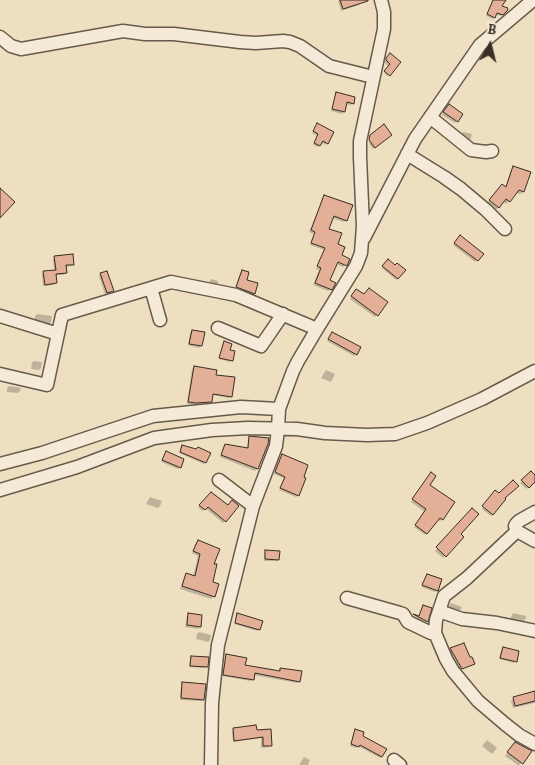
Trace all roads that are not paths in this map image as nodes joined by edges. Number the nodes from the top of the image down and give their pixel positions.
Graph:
1 (381, 0) edge
2 (533, 0) edge
3 (0, 37) edge
4 (373, 77) junction
5 (430, 116) junction
6 (492, 151) dead end
7 (407, 154) junction
8 (504, 229) dead end
9 (362, 240) junction
10 (151, 288) junction
11 (283, 314) junction
12 (0, 316) edge
13 (160, 320) dead end
14 (218, 328) dead end
15 (317, 328) junction
16 (58, 334) junction
17 (535, 371) edge
18 (0, 374) edge
19 (279, 419) junction
20 (0, 464) edge
21 (220, 480) dead end
22 (0, 490) edge
23 (253, 506) junction
24 (535, 512) edge
25 (517, 532) junction
26 (535, 541) edge
27 (346, 598) dead end
28 (439, 611) junction
29 (535, 631) edge
30 (435, 632) junction
31 (535, 744) edge
32 (211, 765) edge

1 - 4 street
2 - 5 street
3 - 4 street
4 - 9 street
5 - 6 street
5 - 7 street
7 - 8 street
7 - 9 street
9 - 15 street
10 - 11 street
10 - 13 street
10 - 16 street
11 - 14 street
11 - 15 street
12 - 16 street
15 - 19 street
16 - 18 street
17 - 19 street
19 - 20 street
19 - 22 street
19 - 23 street
21 - 23 street
23 - 32 street
24 - 25 street
25 - 26 street
25 - 28 street
27 - 30 street
28 - 29 street
28 - 30 street
30 - 31 street

